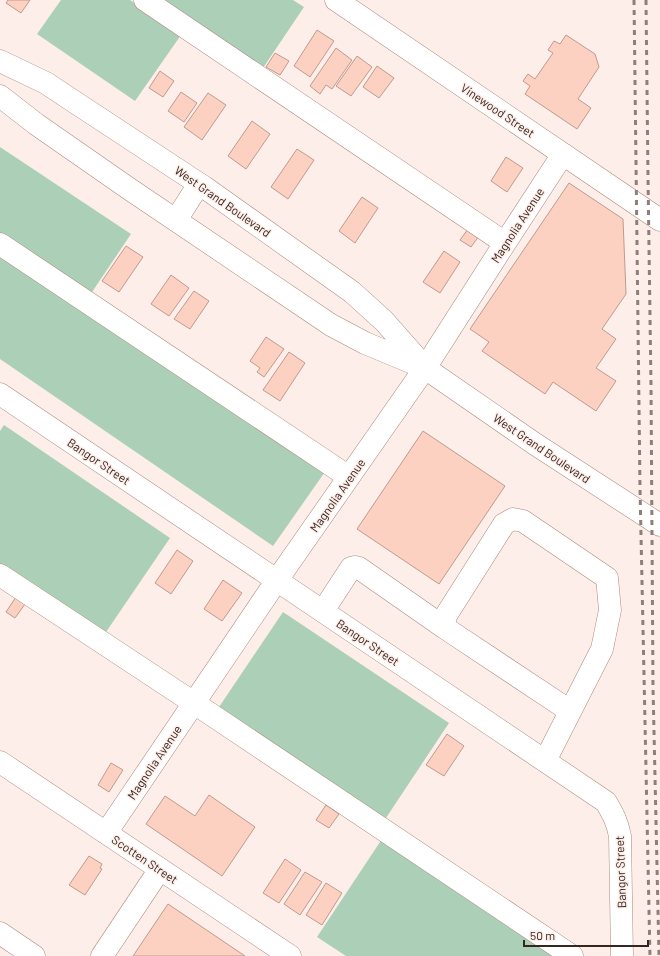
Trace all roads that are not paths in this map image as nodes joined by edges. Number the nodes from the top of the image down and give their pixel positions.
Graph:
1 (145, 0) edge
2 (336, 0) edge
3 (0, 61) edge
4 (0, 96) edge
5 (564, 154) junction
6 (199, 184) junction
7 (176, 220) junction
8 (660, 220) edge
9 (505, 243) junction
10 (0, 244) edge
11 (425, 368) junction
12 (0, 394) edge
13 (349, 477) junction
14 (660, 525) edge
15 (0, 575) edge
16 (277, 580) junction
17 (323, 611) junction
18 (445, 628) junction
19 (194, 703) junction
20 (570, 711) junction
21 (545, 761) junction
22 (0, 762) edge
23 (106, 833) junction
24 (160, 869) junction
25 (0, 933) edge
26 (34, 956) edge
27 (102, 956) edge
28 (290, 956) edge
29 (572, 956) edge
30 (622, 956) edge

1 - 9 street
2 - 5 street, Vinewood Street
3 - 6 street, West Grand Boulevard
4 - 7 street, West Grand Boulevard
5 - 8 street, Vinewood Street
5 - 9 street, Magnolia Avenue
6 - 7 street
6 - 11 street, West Grand Boulevard
7 - 11 street, West Grand Boulevard
9 - 11 street, Magnolia Avenue
10 - 13 street
11 - 13 street, Magnolia Avenue
11 - 14 street, West Grand Boulevard
12 - 16 street, Bangor Street
13 - 16 street, Magnolia Avenue
15 - 19 street
16 - 17 street, Bangor Street
16 - 19 street, Magnolia Avenue
17 - 18 street
17 - 21 street, Bangor Street
18 - 20 street
18 - 20 street
19 - 23 street, Magnolia Avenue
19 - 29 street
20 - 21 street
21 - 30 street, Bangor Street
22 - 23 street, Scotten Street
23 - 24 street, Scotten Street
24 - 27 street
24 - 28 street, Scotten Street
25 - 26 street

